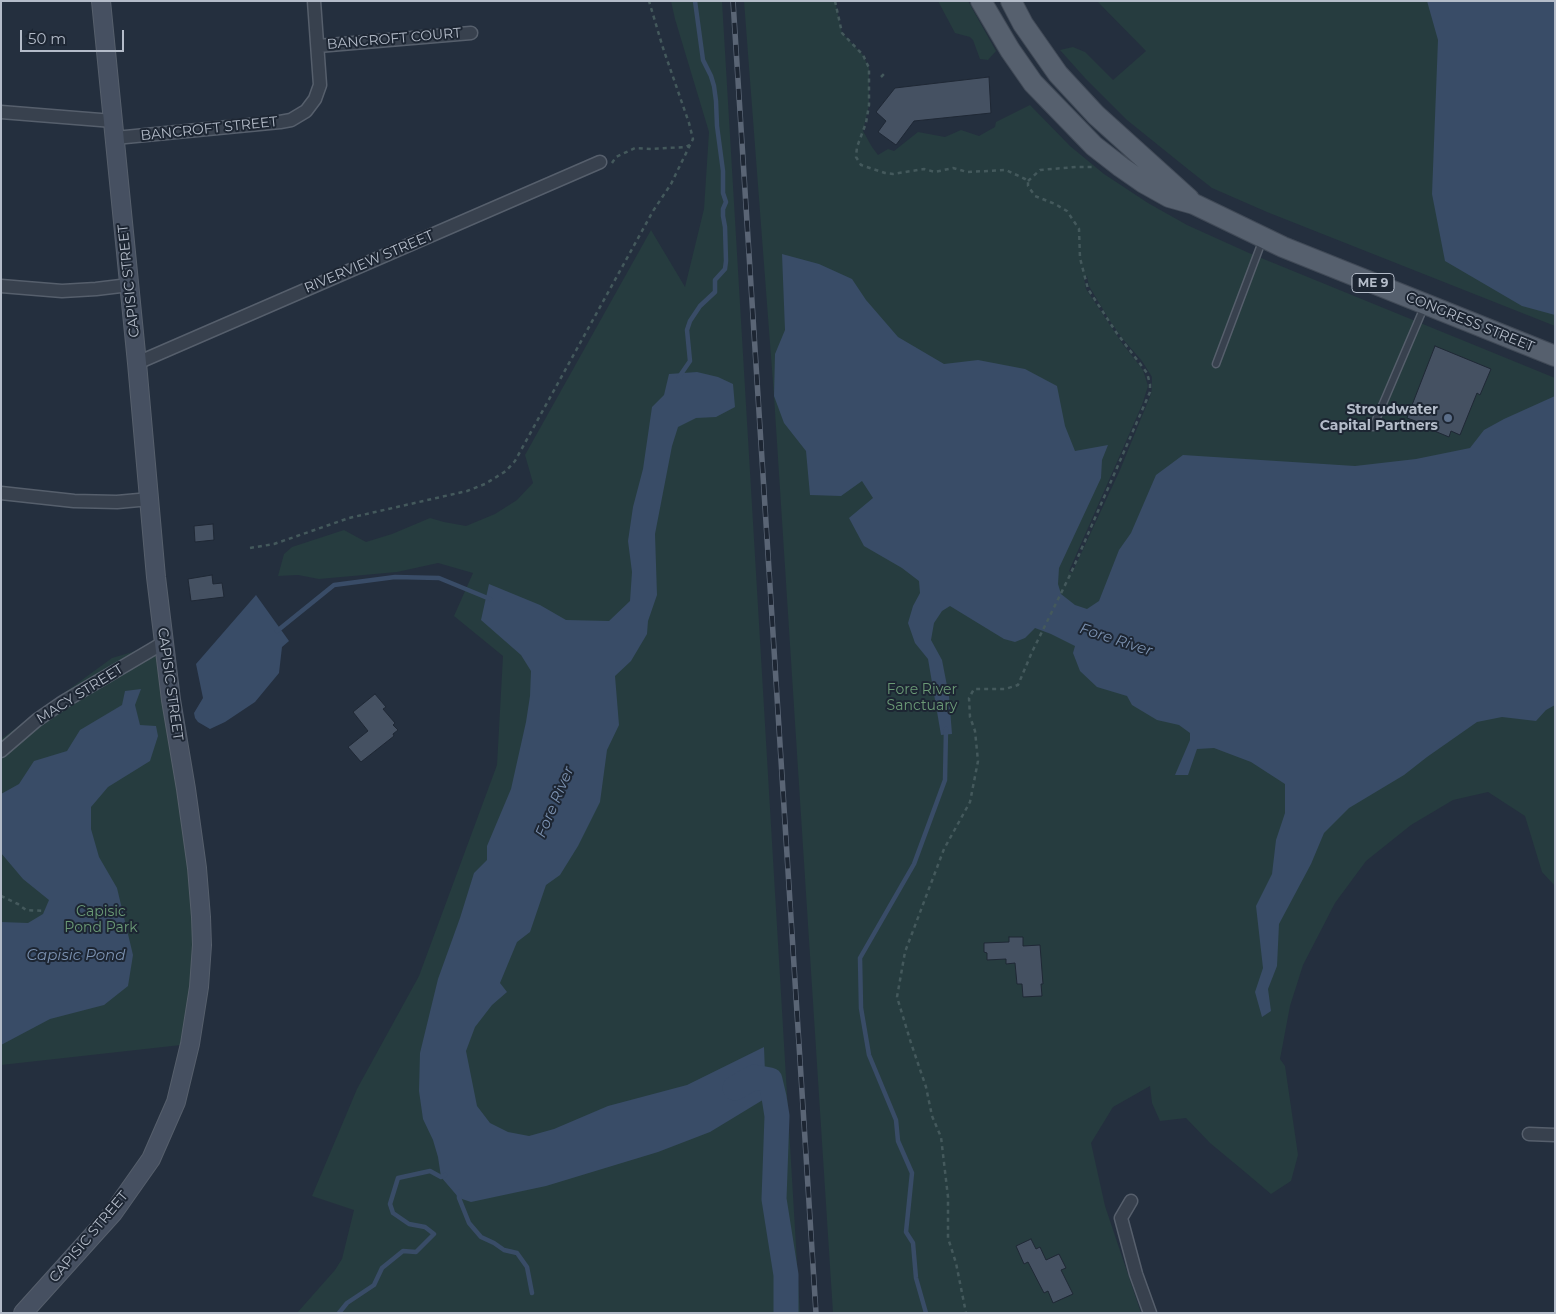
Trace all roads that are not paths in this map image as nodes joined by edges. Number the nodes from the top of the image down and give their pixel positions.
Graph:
1 (101, 1) edge
2 (314, 1) edge
3 (981, 1) edge
4 (999, 1) edge
5 (1011, 1) edge
6 (471, 33) dead end
7 (318, 46) junction
8 (1, 112) edge
9 (114, 129) junction
10 (600, 162) road end
11 (1152, 166) junction
12 (1194, 204) junction
13 (1264, 238) junction
14 (130, 285) junction
15 (1, 286) edge
16 (1425, 304) junction
17 (1555, 356) edge
18 (137, 363) junction
19 (1216, 364) dead end
20 (1373, 426) dead end
21 (1, 493) edge
22 (150, 499) junction
23 (163, 642) junction
24 (1, 752) edge
25 (1529, 1134) dead end
26 (1555, 1135) edge
27 (1131, 1201) dead end
28 (23, 1313) edge
29 (1150, 1313) edge

1 - 9 street, CAPISIC STREET
2 - 7 street, BANCROFT STREET
3 - 12 main road, CONGRESS STREET / ME 9
4 - 11 main road, ME 9
5 - 11 main road, CONGRESS STREET / ME 9
6 - 7 street, BANCROFT COURT
7 - 9 street, BANCROFT STREET
8 - 9 street, BANCROFT STREET
9 - 14 street, CAPISIC STREET
10 - 18 street, RIVERVIEW STREET
11 - 12 main road, CONGRESS STREET / ME 9
12 - 13 main road, CONGRESS STREET / ME 9
13 - 16 main road, CONGRESS STREET / ME 9
13 - 19 lane
14 - 15 street
14 - 18 street, CAPISIC STREET
16 - 17 main road, CONGRESS STREET / ME 9
16 - 20 lane
18 - 22 street, CAPISIC STREET
21 - 22 street
22 - 23 street, CAPISIC STREET
23 - 24 street, MACY STREET
23 - 28 street, CAPISIC STREET
25 - 26 street
27 - 29 street

